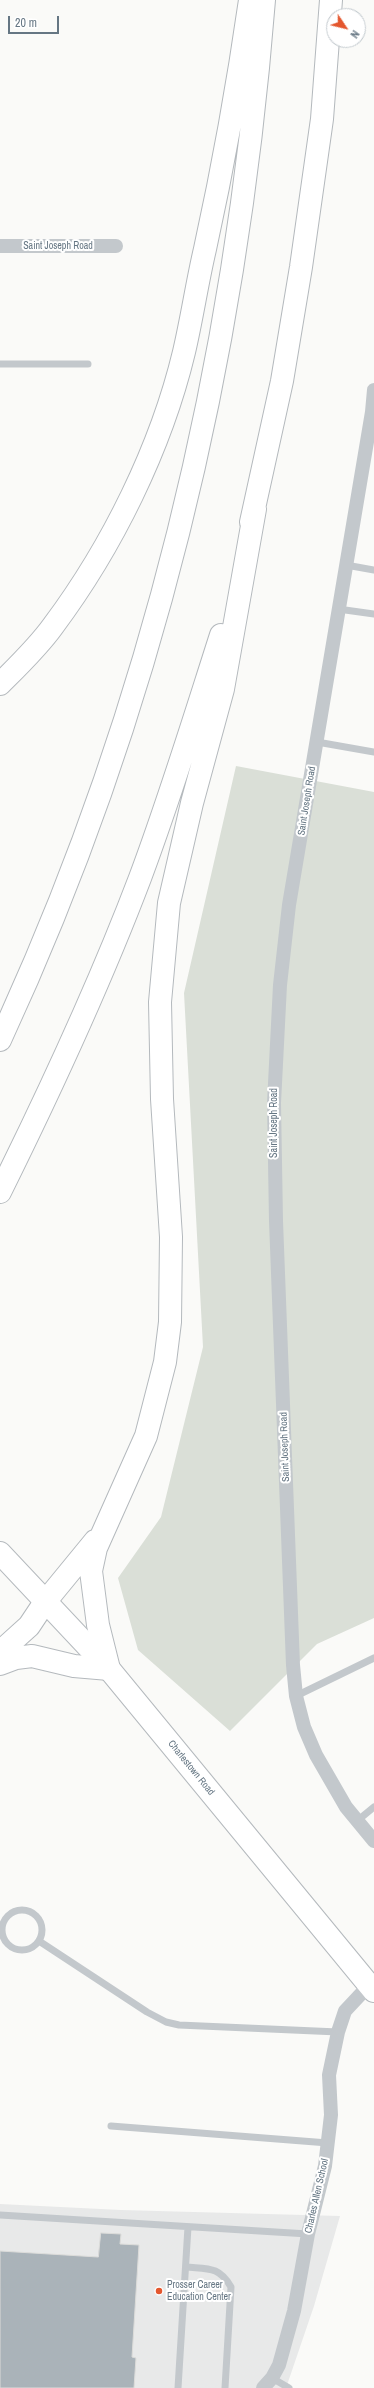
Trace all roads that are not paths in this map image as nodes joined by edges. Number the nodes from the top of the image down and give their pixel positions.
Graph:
1 (250, 0) edge
2 (264, 0) edge
3 (331, 0) edge
4 (0, 246) edge
5 (116, 246) dead end
6 (0, 364) edge
7 (88, 364) dead end
8 (374, 390) edge
9 (371, 432) edge
10 (255, 508) junction
11 (346, 565) junction
12 (374, 570) edge
13 (338, 609) junction
14 (374, 614) edge
15 (0, 684) edge
16 (317, 742) junction
17 (374, 752) edge
18 (0, 1040) edge
19 (0, 1192) edge
20 (104, 1528) junction
21 (0, 1553) edge
22 (45, 1602) junction
23 (0, 1652) edge
24 (374, 1658) edge
25 (0, 1664) edge
26 (109, 1669) junction
27 (296, 1696) junction
28 (374, 1807) edge
29 (357, 1821) junction
30 (374, 1841) edge
31 (39, 1941) junction
32 (372, 1985) edge
33 (338, 2032) junction
34 (111, 2126) dead end
35 (328, 2143) junction
36 (0, 2215) edge
37 (188, 2227) junction
38 (308, 2234) junction
39 (186, 2268) junction
40 (268, 2383) edge
41 (178, 2388) edge
42 (225, 2388) edge
43 (289, 2388) edge

1 - 15 main road
2 - 18 main road
3 - 10 main road
4 - 5 street, Saint Joseph Road
6 - 7 lane
8 - 9 street, Saint Joseph Road
9 - 11 street, Saint Joseph Road
10 - 19 main road
10 - 20 main road
11 - 12 lane
11 - 13 street, Saint Joseph Road
13 - 14 lane
13 - 16 street, Saint Joseph Road
16 - 17 lane
16 - 27 street, Saint Joseph Road
20 - 22 main road
20 - 26 main road
21 - 22 main road, Charlestown Road
22 - 23 main road
22 - 26 main road, Charlestown Road
24 - 27 lane
25 - 26 main road
26 - 32 main road, Charlestown Road
27 - 29 street, Saint Joseph Road
28 - 29 lane
29 - 30 street, Saint Joseph Road
31 - 31 lane
31 - 33 lane
32 - 33 street, Charles Allen School
33 - 35 street, Charles Allen School
34 - 35 lane
35 - 38 street, Charles Allen School
36 - 37 lane
37 - 38 lane
37 - 39 lane
38 - 40 street, Charles Allen School
39 - 41 lane
39 - 42 lane
40 - 43 lane

